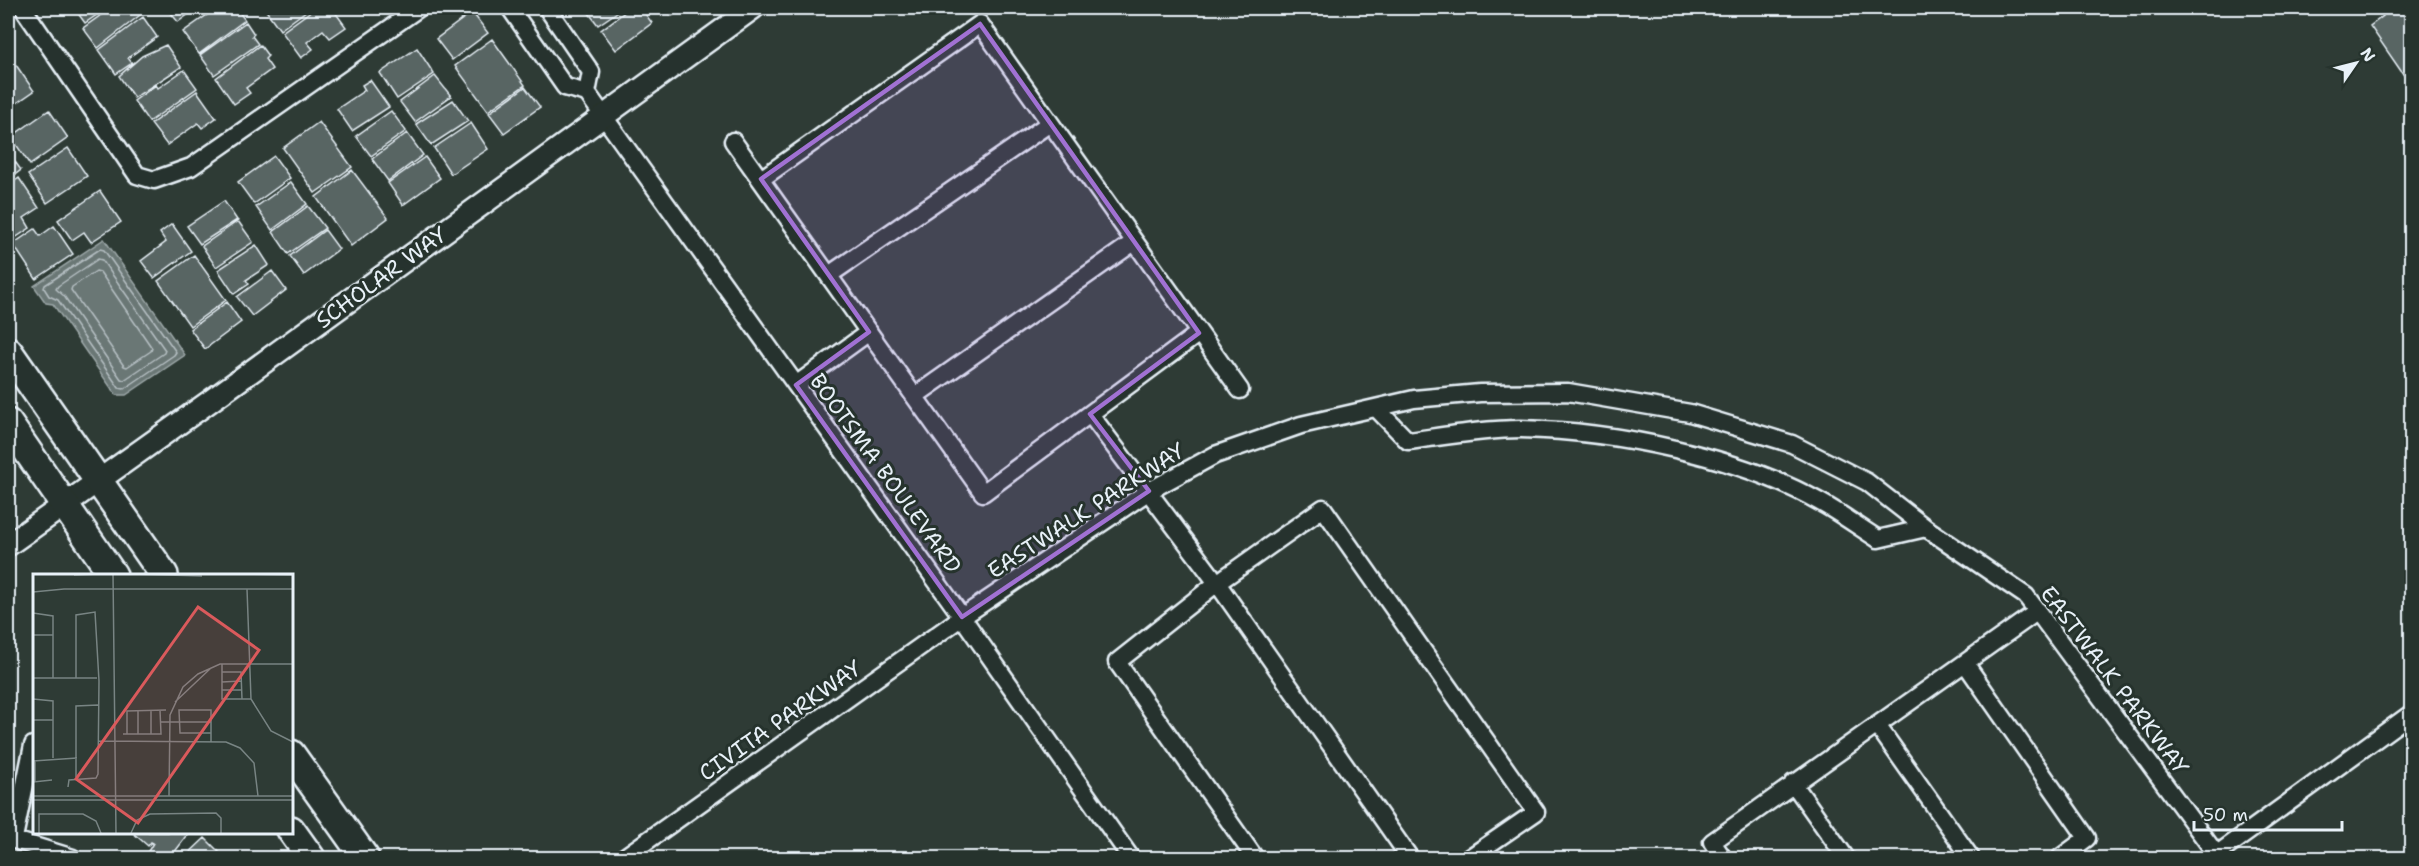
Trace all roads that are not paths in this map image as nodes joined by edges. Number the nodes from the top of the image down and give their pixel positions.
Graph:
1 (17, 8) edge
2 (23, 8) edge
3 (419, 8) edge
4 (510, 8) edge
5 (547, 8) edge
6 (753, 8) edge
7 (8, 10) edge
8 (587, 93) junction
9 (602, 116) junction
10 (1050, 123) junction
11 (733, 141) dead end
12 (761, 179) junction
13 (1134, 242) junction
14 (829, 275) junction
15 (869, 332) junction
16 (1199, 333) junction
17 (8, 351) edge
18 (796, 385) junction
19 (1240, 390) dead end
20 (915, 396) junction
21 (1376, 408) junction
22 (1090, 414) junction
23 (8, 423) edge
24 (97, 481) junction
25 (1149, 492) junction
26 (64, 505) junction
27 (1926, 528) junction
28 (8, 545) edge
29 (112, 574) edge
30 (163, 574) edge
31 (1217, 583) junction
32 (2038, 611) junction
33 (962, 618) junction
34 (1965, 663) junction
35 (2412, 713) edge
36 (1876, 724) junction
37 (33, 745) dead end
38 (292, 755) edge
39 (1793, 783) junction
40 (292, 831) edge
41 (11, 838) edge
42 (74, 858) edge
43 (311, 858) edge
44 (365, 858) edge
45 (623, 858) edge
46 (1131, 858) edge
47 (1255, 858) edge
48 (1410, 858) edge
49 (1469, 858) edge
50 (1723, 858) edge
51 (1846, 858) edge
52 (1971, 858) edge
53 (2060, 858) edge
54 (2216, 858) edge

1 - 7 street
2 - 3 street
4 - 8 street
5 - 8 street
6 - 9 street, SCHOLAR WAY
8 - 9 street, BOOTSMA BOULEVARD
9 - 18 street, BOOTSMA BOULEVARD
9 - 24 street, SCHOLAR WAY
10 - 12 street
10 - 13 street
10 - 14 street
11 - 12 street
12 - 14 street
13 - 16 street
13 - 20 street
14 - 15 street
15 - 18 street
15 - 20 street
16 - 19 street
16 - 22 street
17 - 24 main road
18 - 33 street, BOOTSMA BOULEVARD
20 - 22 street
21 - 25 street, EASTWALK PARKWAY
21 - 27 street, EASTWALK PARKWAY
21 - 27 street
22 - 25 street
23 - 26 main road
24 - 26 street, SCHOLAR WAY
24 - 30 main road
25 - 31 street
25 - 33 street, EASTWALK PARKWAY
26 - 28 street, SCHOLAR WAY
26 - 29 main road
27 - 32 street, EASTWALK PARKWAY
31 - 47 street
31 - 48 street
31 - 49 street
32 - 34 street
32 - 54 street, EASTWALK PARKWAY
33 - 45 street, CIVITA PARKWAY
33 - 46 street, BOOTSMA BOULEVARD
34 - 36 street
34 - 53 street
35 - 54 street
36 - 39 street
36 - 52 street
37 - 41 street
38 - 44 main road
39 - 50 street
39 - 51 street
40 - 43 main road
41 - 42 street

